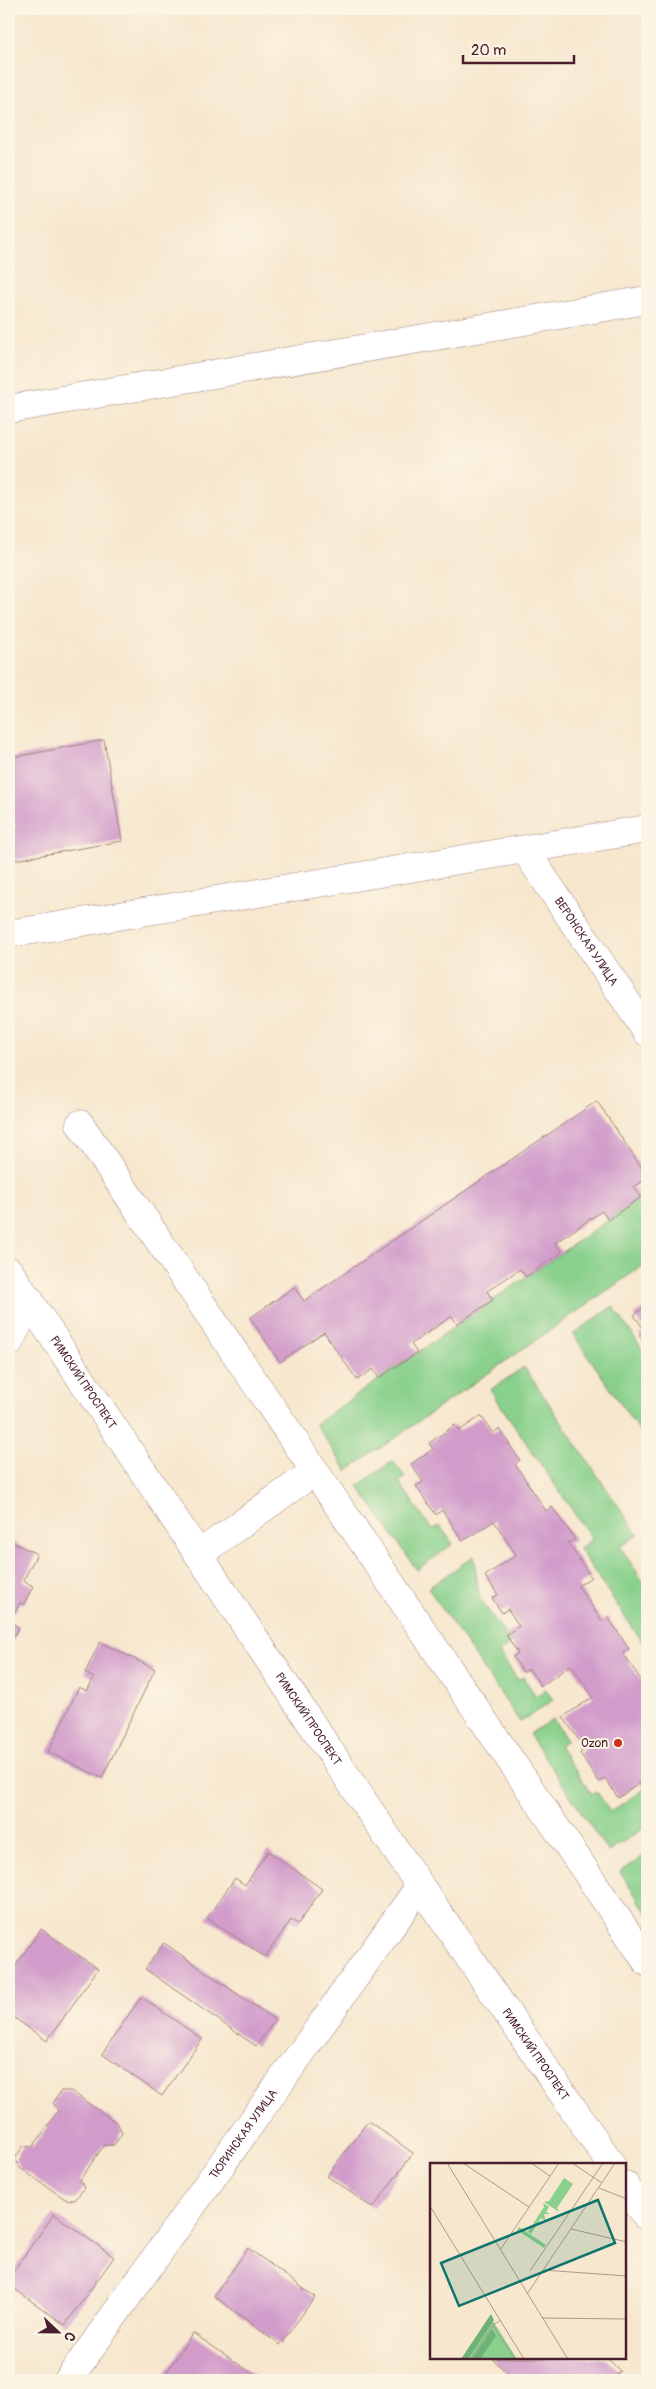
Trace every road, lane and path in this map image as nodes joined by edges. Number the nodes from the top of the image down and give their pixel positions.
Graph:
1 (647, 300) edge
2 (9, 410) edge
3 (647, 829) edge
4 (524, 850) junction
5 (9, 934) edge
6 (647, 1032) edge
7 (80, 1124) dead end
8 (9, 1271) edge
9 (30, 1300) junction
10 (9, 1343) edge
11 (315, 1471) junction
12 (199, 1554) junction
13 (420, 1886) junction
14 (647, 1962) edge
15 (610, 2163) edge
16 (626, 2186) edge
17 (647, 2217) edge
18 (68, 2380) edge

1 - 2 street
3 - 4 street
4 - 5 street
4 - 6 street, ВЕРОНСКАЯ УЛИЦА
7 - 11 street
8 - 9 street, РИМСКИЙ ПРОСПЕКТ
9 - 10 street
9 - 12 street, РИМСКИЙ ПРОСПЕКТ
11 - 12 street
11 - 14 street
12 - 13 street, РИМСКИЙ ПРОСПЕКТ
13 - 15 street, РИМСКИЙ ПРОСПЕКТ
13 - 18 street, ТЮРИНСКАЯ УЛИЦА
16 - 17 street

